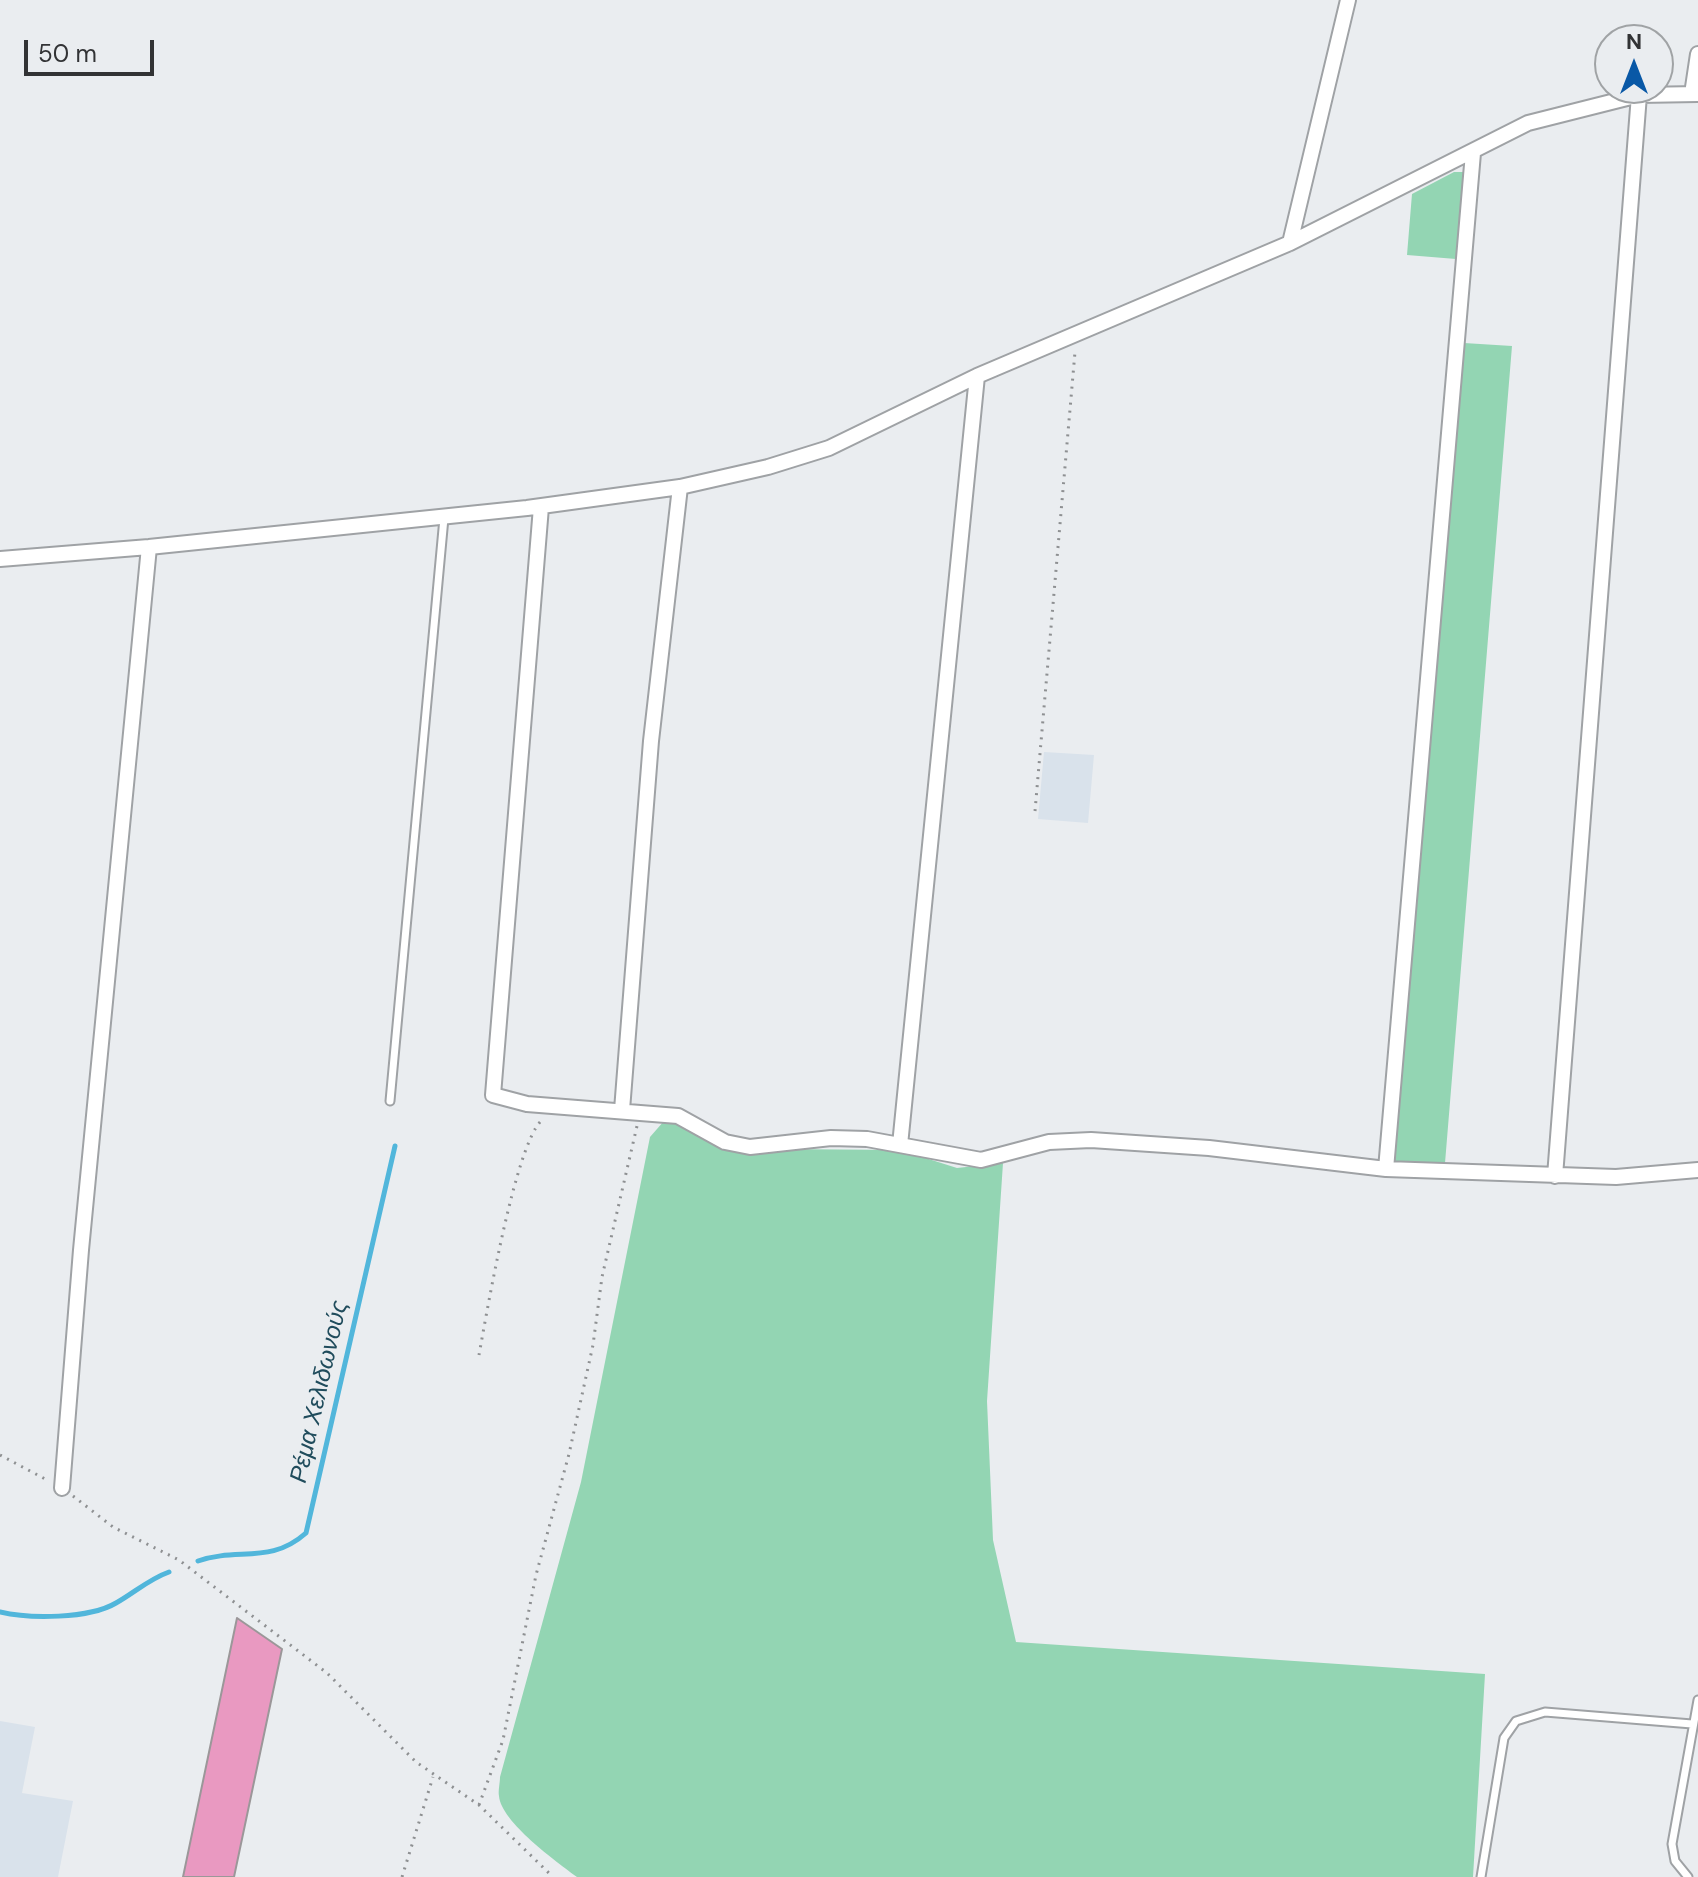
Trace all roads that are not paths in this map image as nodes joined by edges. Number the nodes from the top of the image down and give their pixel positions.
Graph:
1 (1348, 0) edge
2 (1698, 54) edge
3 (1674, 94) edge
4 (1695, 94) edge
5 (1603, 104) edge
6 (1638, 104) edge
7 (1473, 153) junction
8 (1290, 243) junction
9 (977, 376) junction
10 (680, 487) junction
11 (541, 507) junction
12 (444, 518) junction
13 (149, 547) junction
14 (0, 559) edge
15 (390, 1101) dead end
16 (622, 1110) junction
17 (900, 1145) junction
18 (1386, 1169) junction
19 (1698, 1170) edge
20 (1555, 1176) junction
21 (62, 1488) road end
22 (1698, 1700) edge
23 (1692, 1724) junction
24 (1481, 1877) edge
25 (1688, 1877) edge

1 - 8 street
2 - 4 street
3 - 4 street
5 - 7 street
6 - 20 street
7 - 8 street
7 - 18 street
8 - 9 street
9 - 10 street
9 - 17 street
10 - 11 street
10 - 16 street
11 - 12 street
11 - 16 street
12 - 13 street
12 - 15 lane
13 - 14 street
13 - 21 street
16 - 17 street
17 - 18 street
18 - 20 street
19 - 20 street
22 - 23 lane
23 - 24 lane
23 - 25 lane

